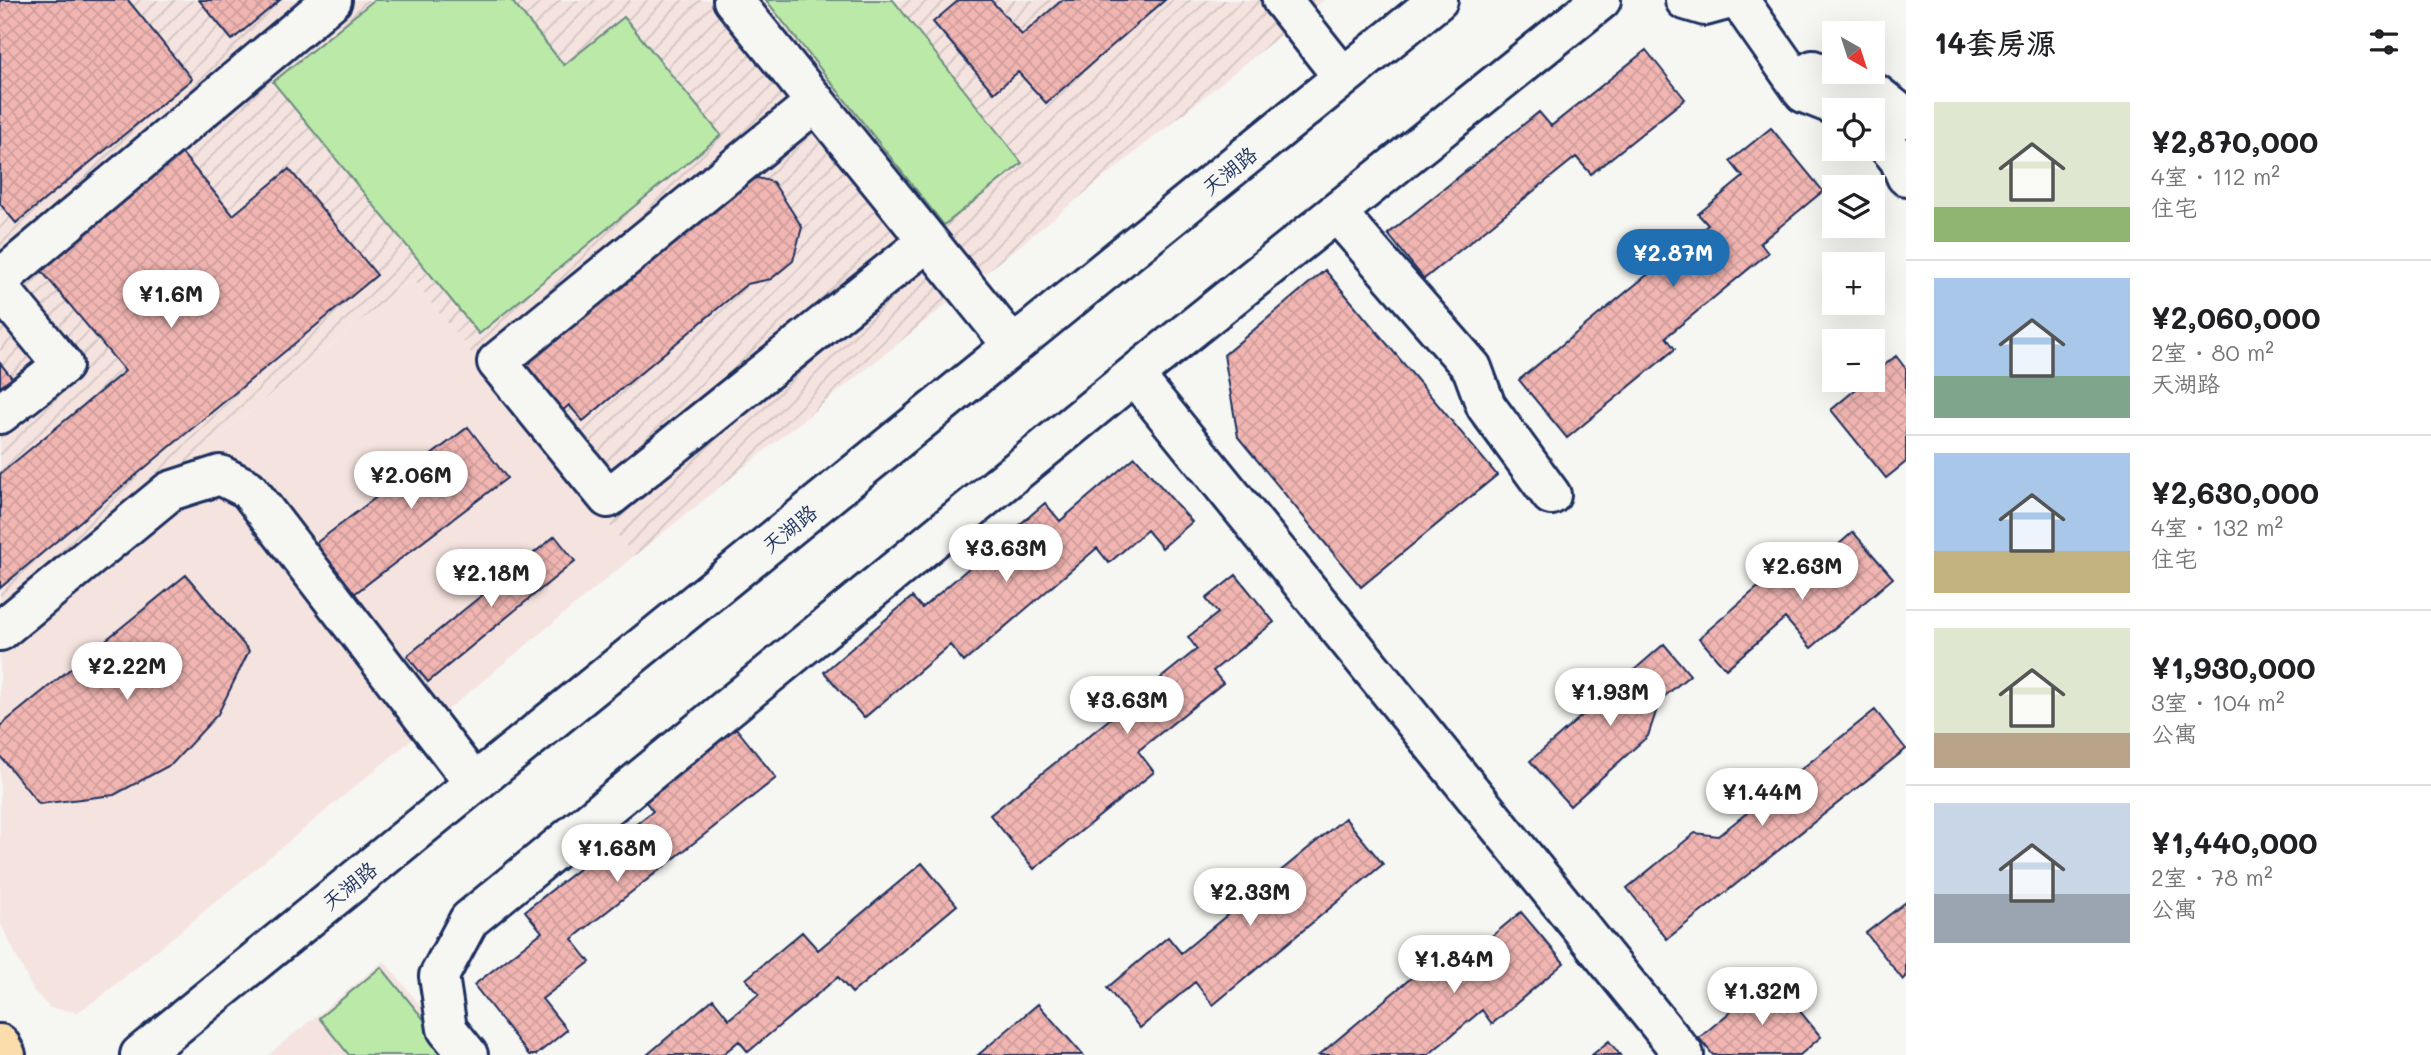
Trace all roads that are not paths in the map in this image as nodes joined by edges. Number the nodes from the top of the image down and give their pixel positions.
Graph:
1 (332, 0) edge
2 (733, 0) edge
3 (1282, 0) edge
4 (1438, 0) edge
5 (1601, 0) edge
6 (1685, 0) edge
7 (1727, 0) edge
8 (1739, 0) edge
9 (1781, 62) junction
10 (1343, 77) junction
11 (1822, 100) edge
12 (816, 102) junction
13 (1906, 118) edge
14 (1885, 142) edge
15 (1906, 176) edge
16 (1337, 213) junction
17 (928, 241) junction
18 (0, 279) edge
19 (0, 289) edge
20 (1013, 346) junction
21 (1134, 375) junction
22 (0, 414) edge
23 (1552, 495) dead end
24 (0, 631) edge
25 (474, 783) junction
26 (0, 1044) edge
27 (6, 1055) edge
28 (140, 1055) edge
29 (468, 1055) edge
30 (1684, 1055) edge

1 - 18 street
2 - 12 street
3 - 10 street
4 - 10 street, 天湖路
5 - 16 street
6 - 7 street
8 - 9 street
9 - 11 street
9 - 13 street
10 - 20 street, 天湖路
12 - 17 street
12 - 17 street
14 - 15 street
16 - 21 street
16 - 23 street
17 - 20 street
19 - 22 street
20 - 25 street, 天湖路
21 - 29 street
21 - 30 street
24 - 25 street
25 - 28 street, 天湖路
26 - 27 main road

